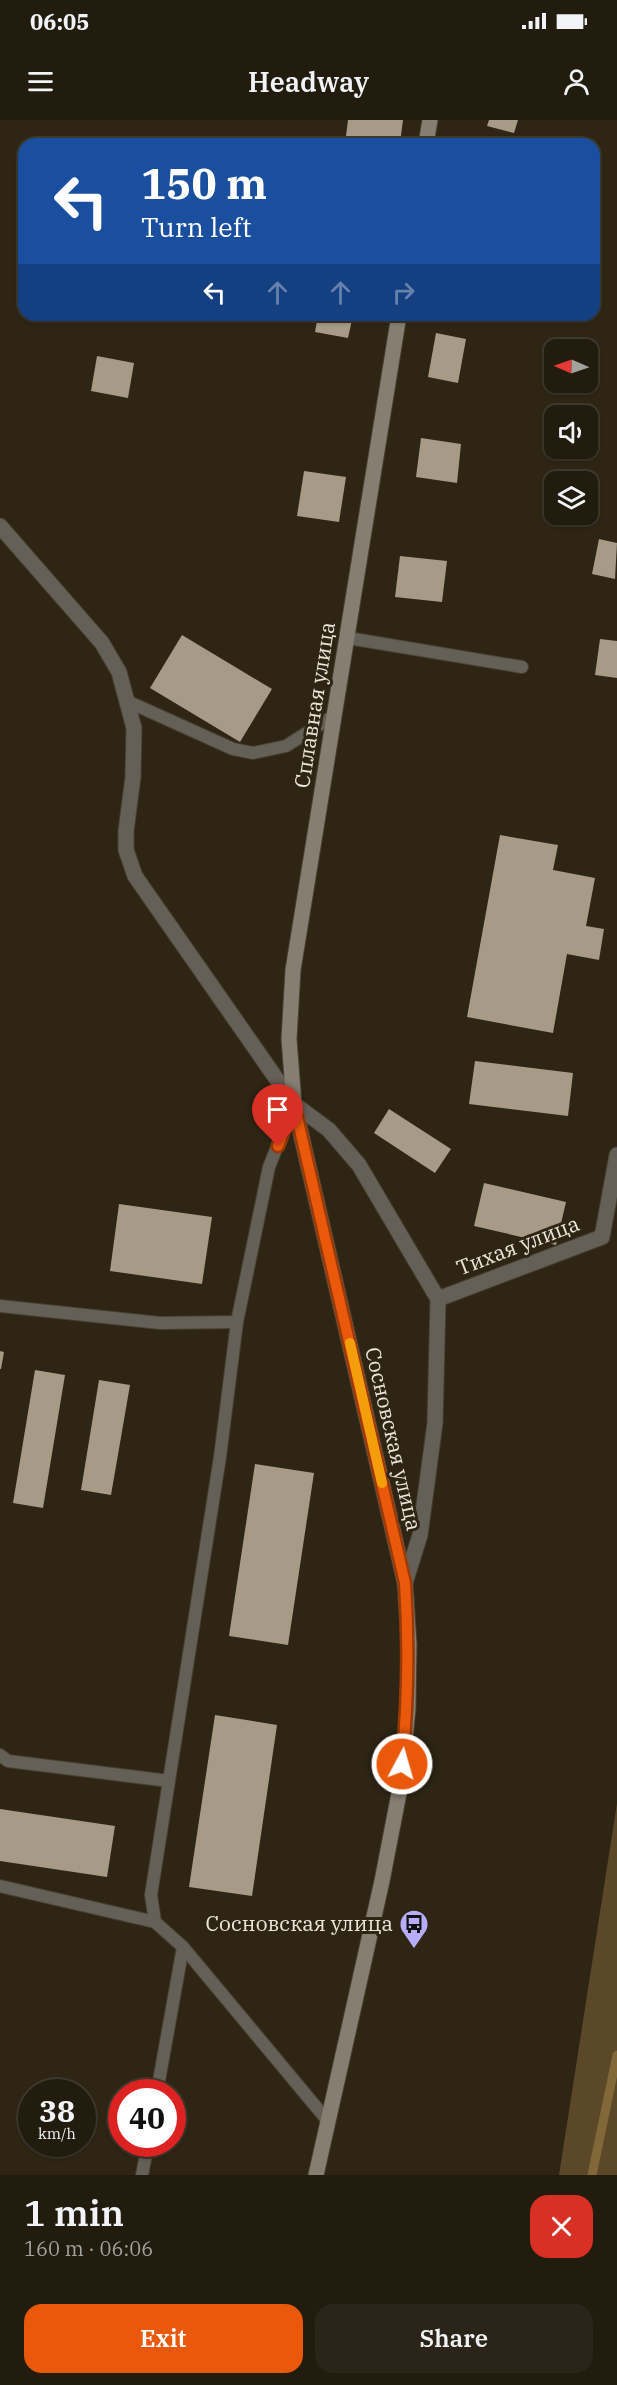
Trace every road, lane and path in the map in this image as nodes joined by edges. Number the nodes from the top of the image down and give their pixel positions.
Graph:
1 (430, 120) edge
2 (427, 138) edge
3 (398, 321) edge
4 (0, 526) edge
5 (348, 638) junction
6 (522, 668) dead end
7 (129, 702) junction
8 (335, 715) junction
9 (294, 1104) junction
10 (617, 1155) edge
11 (438, 1299) junction
12 (0, 1306) edge
13 (237, 1322) junction
14 (405, 1583) junction
15 (0, 1755) edge
16 (169, 1781) junction
17 (0, 1886) edge
18 (155, 1922) junction
19 (183, 1947) junction
20 (159, 2079) edge
21 (327, 2120) junction
22 (145, 2157) edge
23 (142, 2175) edge
24 (316, 2175) edge

1 - 2 street
3 - 5 street, Сплавная улица
4 - 7 street
5 - 6 lane
5 - 8 street, Сплавная улица
7 - 8 lane
7 - 9 street
8 - 9 street, Сплавная улица
9 - 11 street
9 - 13 lane
9 - 14 street, Сосновская улица
10 - 11 street, Тихая улица
11 - 14 street
12 - 13 lane
13 - 16 lane
14 - 21 street, Сосновская улица
15 - 16 lane
16 - 18 lane
17 - 18 lane
18 - 19 lane
19 - 20 lane
19 - 21 lane
21 - 24 street, Сосновская улица
22 - 23 lane

